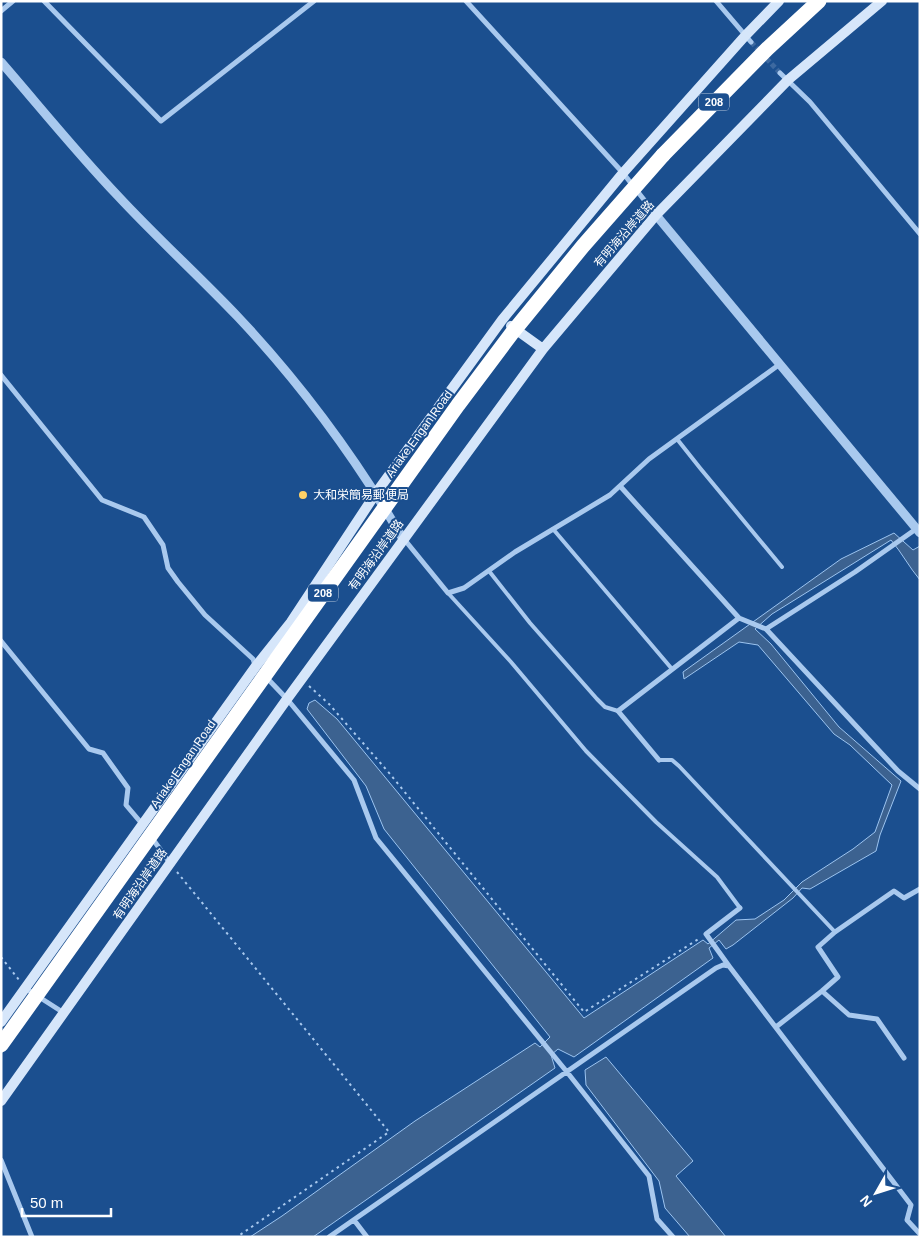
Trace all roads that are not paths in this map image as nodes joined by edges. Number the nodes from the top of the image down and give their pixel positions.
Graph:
1 (44, 1) edge
2 (314, 1) edge
3 (466, 1) edge
4 (716, 1) edge
5 (779, 1) edge
6 (819, 1) edge
7 (827, 1) edge
8 (882, 1) edge
9 (11, 2) edge
10 (1, 11) edge
11 (748, 39) junction
12 (767, 49) junction
13 (1, 62) edge
14 (784, 77) junction
15 (623, 173) junction
16 (656, 215) junction
17 (920, 234) edge
18 (502, 320) junction
19 (543, 348) junction
20 (780, 364) junction
21 (1, 375) edge
22 (677, 439) junction
23 (620, 486) junction
24 (376, 492) junction
25 (553, 530) junction
26 (918, 531) edge
27 (403, 539) junction
28 (782, 567) dead end
29 (489, 570) junction
30 (448, 593) junction
31 (739, 618) junction
32 (766, 629) junction
33 (1, 642) edge
34 (256, 666) junction
35 (672, 669) junction
36 (287, 699) junction
37 (618, 711) junction
38 (659, 760) joint
39 (920, 788) edge
40 (142, 825) junction
41 (170, 863) junction
42 (920, 889) edge
43 (740, 908) joint
44 (835, 932) junction
45 (729, 966) junction
46 (25, 988) junction
47 (822, 991) junction
48 (64, 1013) junction
49 (1, 1022) edge
50 (776, 1027) junction
51 (1, 1045) edge
52 (904, 1058) dead end
53 (567, 1072) junction
54 (1, 1101) edge
55 (1, 1160) edge
56 (354, 1220) junction
57 (920, 1234) edge
58 (32, 1237) edge
59 (329, 1237) edge
60 (367, 1237) edge
61 (672, 1237) edge

1 - 2 street
3 - 15 street
4 - 11 street
5 - 11 main road
6 - 12 highway, Ariake Engan Road / 208
7 - 12 highway
8 - 14 main road, 有明海沿岸道路
9 - 10 street
11 - 15 main road
12 - 51 highway, Ariake Engan Road / 208, bridge
13 - 24 street
14 - 16 main road, 有明海沿岸道路
14 - 17 street
15 - 16 street
15 - 18 main road
16 - 19 main road, 有明海沿岸道路
16 - 20 street
18 - 19 main road
18 - 24 main road
19 - 27 main road, 有明海沿岸道路
20 - 22 street
20 - 26 street
21 - 34 street
22 - 23 street
22 - 28 lane
23 - 25 street
23 - 31 street
24 - 27 street
24 - 34 main road
25 - 29 street
25 - 35 lane
26 - 32 street
27 - 30 street
27 - 36 main road, 有明海沿岸道路
29 - 30 street
29 - 37 lane
30 - 43 lane
31 - 32 street
31 - 35 street
32 - 39 street
33 - 40 street
34 - 36 street
34 - 40 main road
35 - 37 street
36 - 41 main road, 有明海沿岸道路
36 - 53 street
37 - 38 street
38 - 44 lane
40 - 41 street
40 - 46 main road
41 - 48 main road, 有明海沿岸道路
42 - 44 street
43 - 45 street
44 - 47 street
45 - 50 street
45 - 53 street
46 - 48 street
46 - 49 main road
47 - 50 street
47 - 52 street
48 - 54 main road, 有明海沿岸道路
50 - 57 street
53 - 56 street
53 - 61 street
55 - 58 street
56 - 59 street
56 - 60 street

